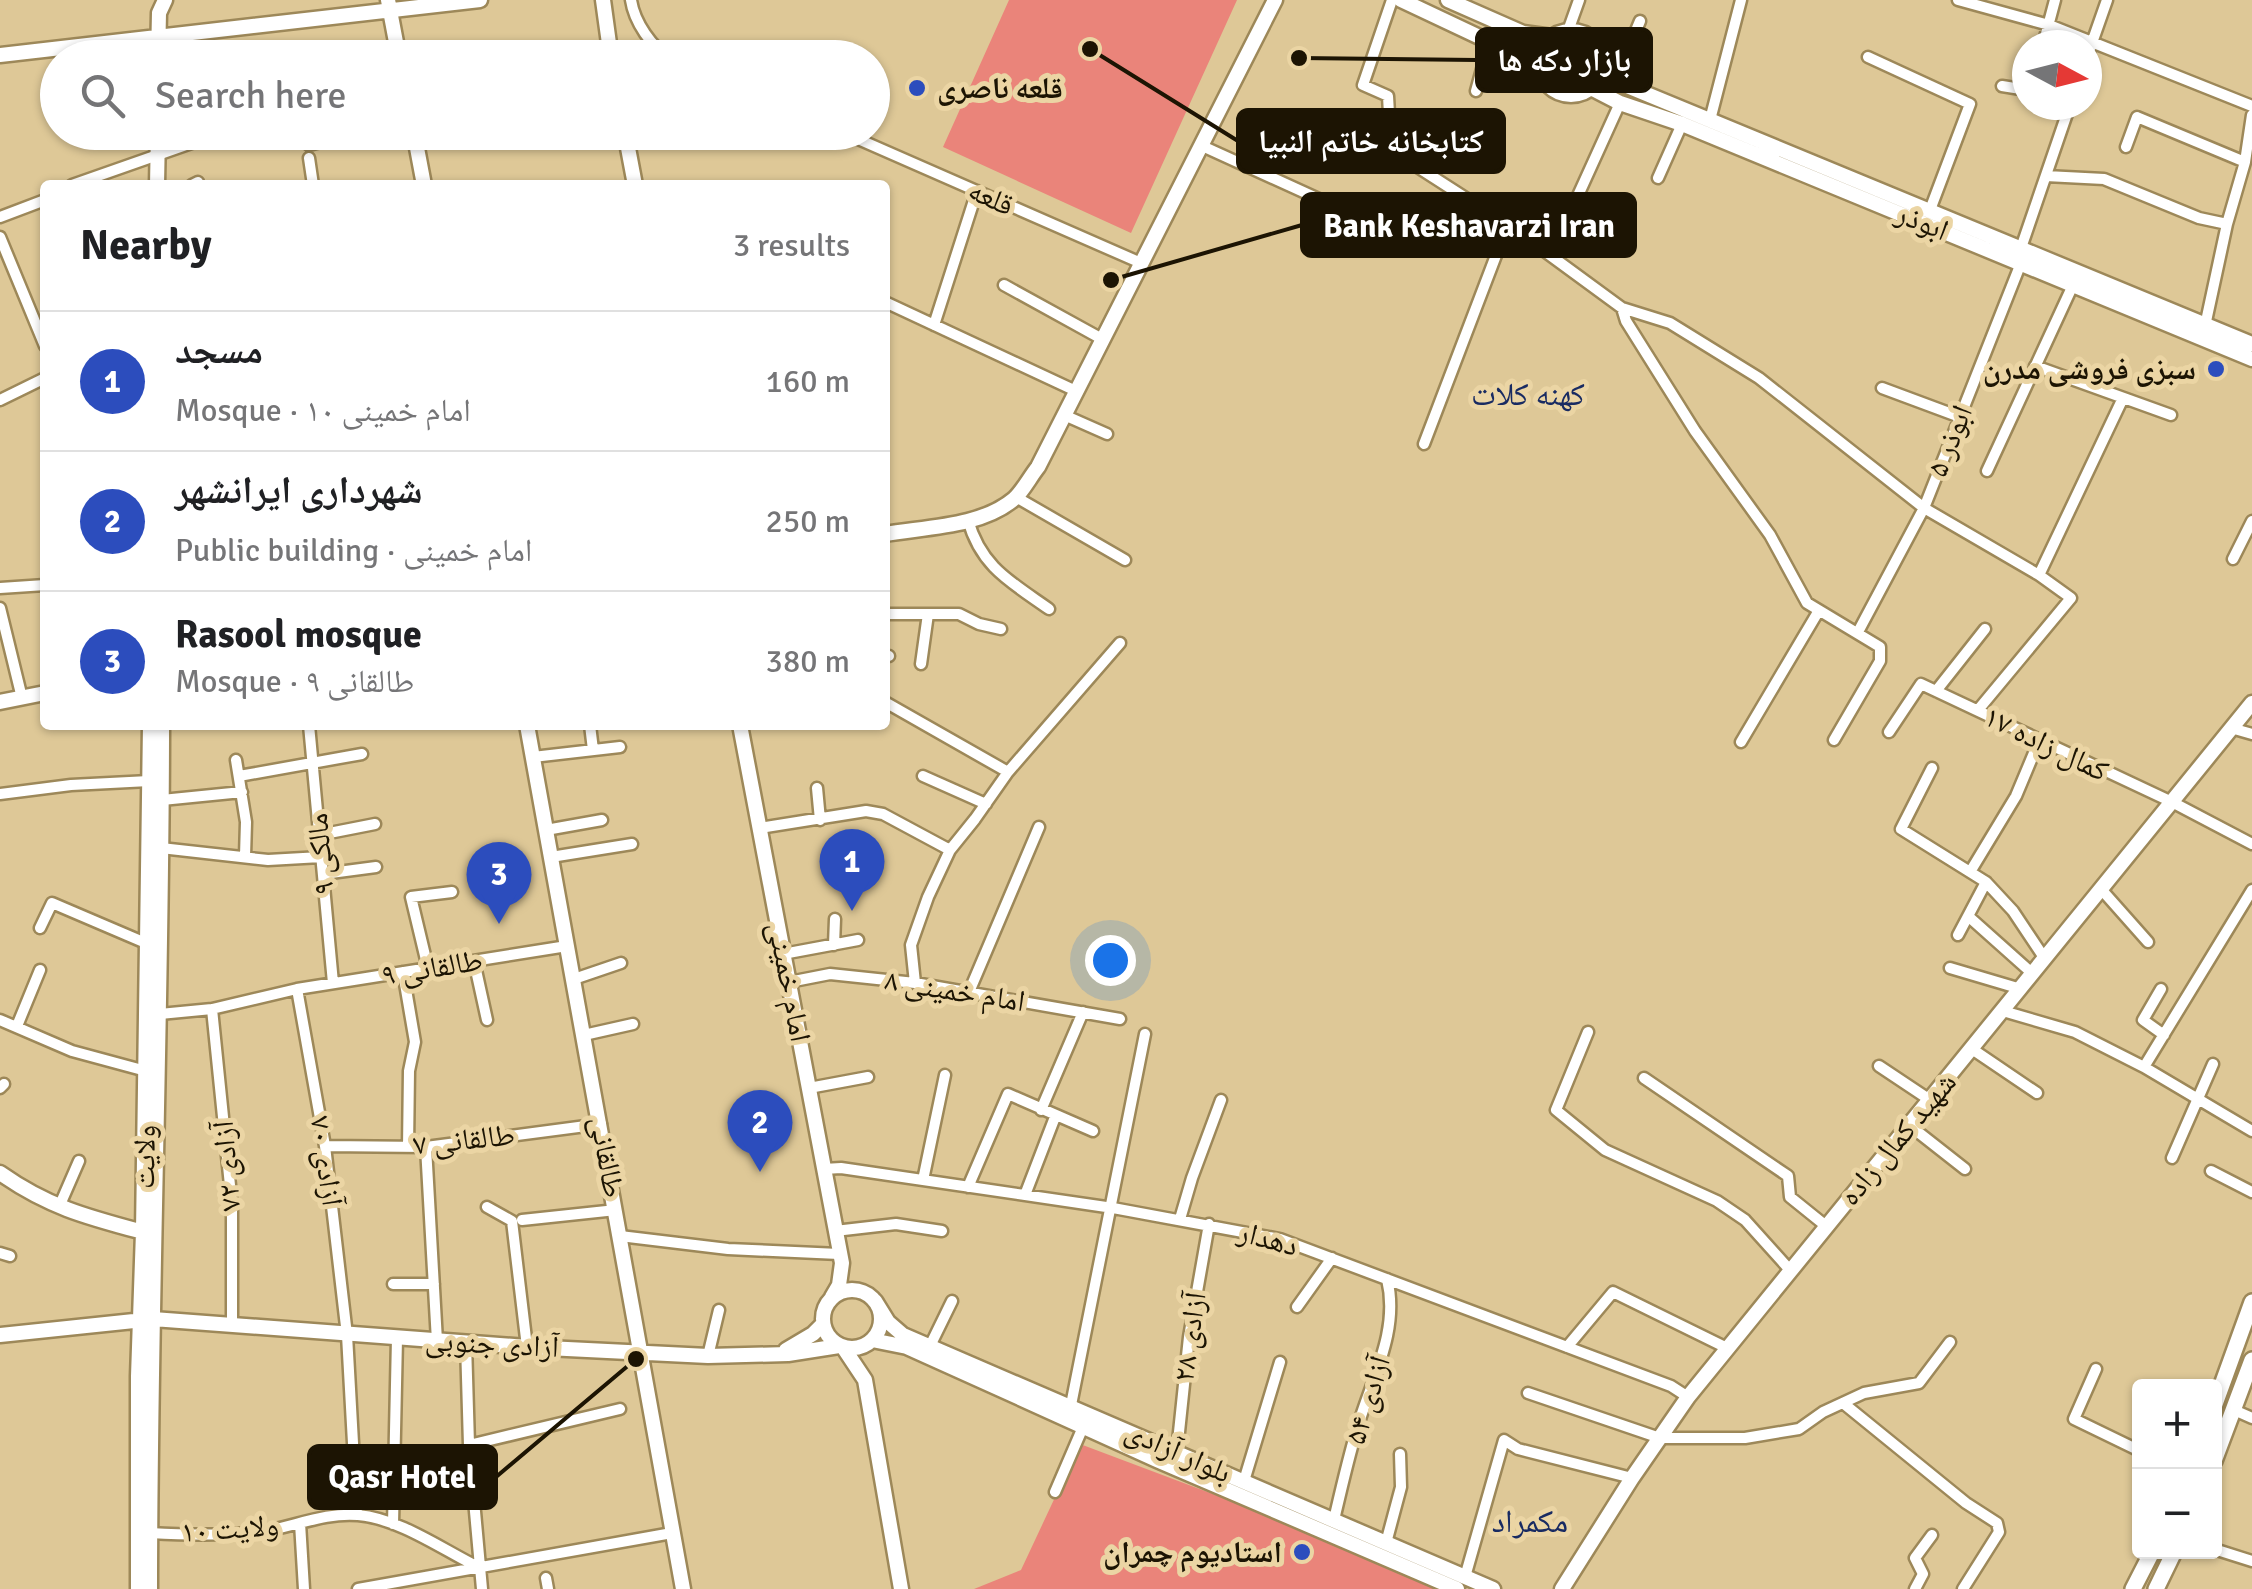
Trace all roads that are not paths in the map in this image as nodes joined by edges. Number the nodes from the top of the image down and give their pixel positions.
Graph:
1 (480, 0) edge
2 (603, 0) edge
3 (631, 0) edge
4 (1275, 0) edge
5 (1392, 0) edge
6 (1401, 0) edge
7 (1448, 0) edge
8 (1579, 0) edge
9 (1741, 0) edge
10 (1958, 0) edge
11 (2055, 0) edge
12 (2106, 0) edge
13 (160, 4) edge
14 (389, 6) edge
15 (1640, 21) dead end
16 (2048, 25) junction
17 (2047, 30) edge
18 (2061, 30) edge
19 (2096, 30) edge
20 (1568, 32) junction
21 (1552, 38) junction
22 (158, 39) junction
23 (148, 40) edge
24 (396, 40) edge
25 (609, 40) edge
26 (654, 40) edge
27 (1490, 40) junction
28 (2102, 46) edge
29 (40, 51) edge
30 (0, 55) edge
31 (1868, 57) dead end
32 (1539, 66) junction
33 (1602, 70) junction
34 (1614, 81) junction
35 (2002, 86) dead end
36 (1591, 88) junction
37 (2012, 88) edge
38 (1476, 90) dead end
39 (1620, 102) junction
40 (2252, 106) edge
41 (2252, 115) edge
42 (1710, 120) junction
43 (2065, 120) edge
44 (1682, 124) junction
45 (1200, 146) junction
46 (2126, 147) dead end
47 (157, 150) edge
48 (173, 150) edge
49 (417, 150) edge
50 (628, 150) edge
51 (883, 150) edge
52 (2248, 154) edge
53 (157, 156) junction
54 (308, 158) dead end
55 (2046, 176) junction
56 (1658, 178) dead end
57 (2240, 178) junction
58 (87, 180) edge
59 (157, 180) edge
60 (312, 180) edge
61 (423, 180) edge
62 (634, 180) edge
63 (2252, 183) edge
64 (977, 191) junction
65 (40, 202) edge
66 (1930, 210) junction
67 (1354, 215) dead end
68 (0, 217) edge
69 (1508, 224) junction
70 (2227, 224) junction
71 (0, 237) edge
72 (1551, 256) junction
73 (2021, 256) junction
74 (1140, 263) junction
75 (1004, 285) dead end
76 (2073, 285) junction
77 (890, 301) edge
78 (1622, 308) junction
79 (934, 325) junction
80 (2205, 326) junction
81 (40, 334) edge
82 (1102, 339) junction
83 (2252, 344) edge
84 (2252, 359) edge
85 (2036, 366) junction
86 (40, 380) edge
87 (1882, 388) dead end
88 (1076, 391) junction
89 (2122, 398) junction
90 (0, 400) edge
91 (1064, 415) junction
92 (2171, 416) dead end
93 (1960, 417) junction
94 (1107, 434) dead end
95 (1424, 444) dead end
96 (1987, 471) dead end
97 (1016, 497) junction
98 (1924, 508) junction
99 (968, 520) junction
100 (2252, 521) edge
101 (890, 533) edge
102 (2234, 559) dead end
103 (1125, 560) dead end
104 (2039, 575) junction
105 (40, 585) edge
106 (0, 588) edge
107 (0, 608) edge
108 (1049, 609) dead end
109 (1818, 612) junction
110 (890, 614) edge
111 (928, 614) junction
112 (1001, 629) dead end
113 (1985, 629) dead end
114 (1858, 632) junction
115 (1120, 643) dead end
116 (921, 664) dead end
117 (1936, 691) junction
118 (40, 694) edge
119 (22, 698) junction
120 (0, 702) edge
121 (2252, 703) edge
122 (890, 705) edge
123 (1978, 710) junction
124 (2232, 728) junction
125 (150, 730) edge
126 (162, 730) edge
127 (309, 730) edge
128 (529, 730) edge
129 (591, 730) edge
130 (741, 730) edge
131 (1889, 732) dead end
132 (2252, 734) edge
133 (1834, 740) dead end
134 (2040, 740) junction
135 (1741, 742) dead end
136 (620, 747) dead end
137 (593, 750) junction
138 (362, 754) dead end
139 (533, 757) junction
140 (236, 760) dead end
141 (312, 761) junction
142 (1932, 768) dead end
143 (1008, 772) junction
144 (239, 776) junction
145 (923, 776) dead end
146 (149, 781) junction
147 (817, 788) dead end
148 (242, 792) junction
149 (0, 794) edge
150 (162, 800) junction
151 (2172, 802) junction
152 (986, 804) junction
153 (602, 820) dead end
154 (820, 820) junction
155 (375, 824) dead end
156 (1039, 827) dead end
157 (760, 828) junction
158 (546, 830) junction
159 (320, 835) junction
160 (632, 844) dead end
161 (2252, 844) edge
162 (162, 848) junction
163 (950, 850) junction
164 (245, 856) junction
165 (322, 857) junction
166 (551, 857) junction
167 (376, 867) dead end
168 (1970, 872) junction
169 (323, 874) junction
170 (1986, 882) junction
171 (2101, 890) junction
172 (2252, 890) edge
173 (452, 892) dead end
174 (1968, 916) junction
175 (835, 919) dead end
176 (40, 928) dead end
177 (1958, 936) dead end
178 (858, 940) dead end
179 (2148, 942) dead end
180 (148, 944) junction
181 (834, 944) junction
182 (568, 946) junction
183 (783, 954) junction
184 (2045, 959) junction
185 (474, 961) junction
186 (621, 963) dead end
187 (428, 968) junction
188 (1950, 968) dead end
189 (40, 970) dead end
190 (403, 972) junction
191 (2033, 974) junction
192 (574, 979) junction
193 (788, 982) junction
194 (334, 983) junction
195 (916, 983) junction
196 (298, 989) junction
197 (2021, 989) junction
198 (2161, 989) dead end
199 (969, 992) junction
200 (212, 1009) junction
201 (2003, 1011) junction
202 (1083, 1012) junction
203 (160, 1014) junction
204 (1120, 1019) dead end
205 (0, 1020) edge
206 (487, 1020) dead end
207 (632, 1024) dead end
208 (16, 1026) junction
209 (1588, 1032) dead end
210 (1145, 1034) dead end
211 (584, 1035) junction
212 (2164, 1035) junction
213 (1972, 1049) junction
214 (2213, 1064) dead end
215 (1879, 1066) dead end
216 (2144, 1068) junction
217 (146, 1071) junction
218 (945, 1075) dead end
219 (868, 1077) dead end
220 (1644, 1078) dead end
221 (809, 1088) junction
222 (2037, 1093) dead end
223 (2199, 1098) junction
224 (1221, 1100) dead end
225 (1930, 1100) junction
226 (1041, 1110) junction
227 (1055, 1117) junction
228 (602, 1124) junction
229 (1909, 1125) junction
230 (1093, 1131) dead end
231 (2252, 1131) edge
232 (325, 1146) junction
233 (408, 1147) junction
234 (426, 1147) junction
235 (2172, 1158) dead end
236 (79, 1161) dead end
237 (824, 1169) junction
238 (1965, 1169) dead end
239 (2212, 1171) dead end
240 (0, 1173) edge
241 (923, 1180) junction
242 (968, 1187) junction
243 (2252, 1192) edge
244 (1025, 1195) junction
245 (59, 1207) junction
246 (486, 1208) dead end
247 (1113, 1208) junction
248 (616, 1210) junction
249 (522, 1220) dead end
250 (1180, 1220) junction
251 (1208, 1224) junction
252 (1826, 1226) junction
253 (835, 1231) junction
254 (942, 1231) dead end
255 (143, 1232) junction
256 (620, 1236) junction
257 (1332, 1258) junction
258 (841, 1259) junction
259 (1790, 1270) junction
260 (1387, 1279) junction
261 (393, 1284) dead end
262 (434, 1284) junction
263 (832, 1297) junction
264 (872, 1298) junction
265 (952, 1301) dead end
266 (2252, 1302) edge
267 (1297, 1306) dead end
268 (719, 1310) dead end
269 (146, 1321) junction
270 (232, 1324) junction
271 (823, 1324) junction
272 (0, 1335) edge
273 (346, 1335) junction
274 (397, 1338) junction
275 (437, 1341) junction
276 (1950, 1342) dead end
277 (466, 1343) junction
278 (869, 1343) junction
279 (841, 1346) junction
280 (930, 1346) junction
281 (527, 1347) junction
282 (1567, 1347) junction
283 (1727, 1348) junction
284 (641, 1352) junction
285 (776, 1354) junction
286 (708, 1356) junction
287 (2252, 1360) edge
288 (1280, 1362) dead end
289 (2096, 1369) dead end
290 (865, 1380) junction
291 (2222, 1385) edge
292 (1528, 1393) dead end
293 (1688, 1397) junction
294 (1843, 1403) junction
295 (1071, 1406) junction
296 (620, 1409) dead end
297 (2234, 1410) junction
298 (2252, 1418) edge
299 (1083, 1426) junction
300 (1660, 1438) junction
301 (2222, 1441) edge
302 (469, 1446) junction
303 (2132, 1447) edge
304 (1176, 1451) junction
305 (1400, 1454) dead end
306 (1632, 1478) junction
307 (1244, 1481) junction
308 (1055, 1492) dead end
309 (357, 1515) junction
310 (1334, 1520) junction
311 (300, 1522) junction
312 (393, 1524) junction
313 (150, 1533) junction
314 (672, 1533) junction
315 (1932, 1535) dead end
316 (1386, 1543) junction
317 (2222, 1552) edge
318 (2149, 1559) edge
319 (2171, 1559) edge
320 (2252, 1561) edge
321 (478, 1568) junction
322 (1461, 1583) edge
323 (401, 1584) edge
324 (138, 1589) edge
325 (150, 1589) edge
326 (304, 1589) edge
327 (358, 1589) edge
328 (482, 1589) edge
329 (683, 1589) edge
330 (901, 1589) edge
331 (1492, 1589) edge
332 (1562, 1589) edge
333 (1914, 1589) edge
334 (1963, 1589) edge
335 (2134, 1589) edge
336 (2156, 1589) edge

1 - 14 main road
2 - 25 main road
3 - 26 street
4 - 45 main road
5 - 69 street
6 - 27 main road
7 - 21 main road
8 - 20 street
9 - 42 street
10 - 16 street
11 - 16 street
12 - 19 street
13 - 22 main road
14 - 22 main road
14 - 24 main road
15 - 34 street
16 - 17 street
16 - 18 street
20 - 21 main road
20 - 33 main road
21 - 32 main road
22 - 23 main road
27 - 32 main road
27 - 38 street
28 - 40 street
29 - 30 main road
31 - 66 street
32 - 36 main road
33 - 34 main road, ابوذر
33 - 36 main road
34 - 42 main road, ابوذر
35 - 37 street
36 - 39 main road, ابوذر
39 - 44 main road, ابوذر
39 - 72 street
41 - 52 street
42 - 66 main road, ابوذر
43 - 55 street, ابوذر ۵
44 - 56 street
44 - 73 main road, ابوذر
45 - 67 street
45 - 74 main road
46 - 52 street
47 - 53 main road
48 - 53 street
49 - 61 main road
50 - 62 main road
51 - 64 street, قلعه
52 - 57 street
53 - 58 street
53 - 59 main road
54 - 60 street
55 - 70 street
55 - 73 street, ابوذر ۵
57 - 63 street
57 - 70 street
64 - 74 street, قلعه
64 - 79 street
65 - 68 street
66 - 73 main road, ابوذر
69 - 72 street
69 - 95 street
70 - 80 street
71 - 81 street
72 - 78 street
73 - 76 main road, ابوذر
73 - 80 main road, ابوذر
73 - 93 street, ابوذر ۵
74 - 82 main road
75 - 82 street
76 - 84 main road, ابوذر
76 - 85 street
77 - 79 street
78 - 98 street
78 - 109 street
79 - 88 street
80 - 83 main road, ابوذر
82 - 88 main road
85 - 89 street
85 - 96 street
86 - 90 street
87 - 93 street
88 - 91 main road
89 - 92 street
89 - 104 street
91 - 94 street
91 - 97 main road
93 - 98 street, ابوذر ۵
97 - 99 main road
97 - 103 street
98 - 104 street
98 - 114 street, ابوذر ۵
99 - 101 main road
99 - 108 street
100 - 102 street
104 - 123 street
105 - 106 street
107 - 119 street
109 - 114 street
109 - 135 street
110 - 111 street
111 - 112 street
111 - 116 street
113 - 117 street
114 - 133 street
115 - 143 street
117 - 123 street, کمال زاده ۱۷
117 - 131 street, کمال زاده ۱۷
118 - 119 main road
119 - 120 main road
121 - 124 main road, شهید کمال زاده
122 - 143 street
123 - 134 street, کمال زاده ۱۷
124 - 132 street
124 - 151 main road, شهید کمال زاده
125 - 146 main road, ولایت
126 - 150 main road, ولایت
127 - 141 street, مالکی ۹
128 - 139 main road, طالقانی
129 - 137 street
130 - 157 main road, امام خمینی
134 - 151 street, کمال زاده ۱۷
134 - 168 street
136 - 137 street
137 - 139 street
138 - 141 street
139 - 158 main road, طالقانی
140 - 144 street
141 - 144 street
141 - 159 street, مالکی ۹
142 - 168 street
143 - 152 street
144 - 148 street
145 - 152 street
146 - 149 street
146 - 180 main road, ولایت
147 - 154 street
148 - 150 street
148 - 164 street
150 - 162 main road, ولایت
151 - 161 street, کمال زاده ۱۷
151 - 171 main road, شهید کمال زاده
152 - 163 street
153 - 158 street
154 - 157 street
154 - 163 street
155 - 159 street
156 - 199 street
157 - 183 main road, امام خمینی
158 - 166 main road, طالقانی
159 - 165 street, مالکی ۹
160 - 166 street
162 - 164 street
162 - 203 main road, ولایت
163 - 195 street
164 - 165 street
165 - 169 street, مالکی ۹
166 - 182 main road, طالقانی
167 - 169 street
168 - 170 street
169 - 194 street, مالکی ۹
170 - 174 street
170 - 184 street
171 - 179 street
171 - 184 main road, شهید کمال زاده
172 - 212 street
173 - 187 street
174 - 177 street
174 - 191 street
175 - 181 street
176 - 180 street
178 - 181 street
180 - 217 main road, ولایت
181 - 183 street
182 - 185 street, طالقانی ۹
182 - 192 main road, طالقانی
183 - 193 main road, امام خمینی
184 - 191 main road, شهید کمال زاده
185 - 187 street, طالقانی ۹
185 - 206 street
186 - 192 street
187 - 190 street, طالقانی ۹
188 - 197 street
189 - 208 street
190 - 194 street, طالقانی ۹
190 - 233 street
191 - 197 main road, شهید کمال زاده
192 - 211 main road, طالقانی
193 - 195 street, امام خمینی ۸
193 - 221 main road, امام خمینی
194 - 196 street, طالقانی ۹
195 - 199 street, امام خمینی ۸
196 - 200 street, طالقانی ۹
196 - 232 street, آزادی ۷۰
197 - 201 main road, شهید کمال زاده
198 - 212 street
199 - 202 street, امام خمینی ۸
200 - 203 street, طالقانی ۹
200 - 270 street, آزادی ۷۲
201 - 213 main road, شهید کمال زاده
201 - 216 street
202 - 204 street, امام خمینی ۸
202 - 226 street
203 - 269 main road, ولایت
205 - 208 street
207 - 211 street
208 - 217 street
209 - 259 street
210 - 247 street
211 - 228 main road, طالقانی
212 - 216 street
213 - 222 street
213 - 225 main road, شهید کمال زاده
214 - 223 street
215 - 225 street
216 - 223 street
217 - 255 main road, ولایت
218 - 241 street
219 - 221 street
220 - 252 street
221 - 237 main road, امام خمینی
223 - 231 street
223 - 235 street
224 - 250 street
225 - 229 main road, شهید کمال زاده
226 - 227 street
226 - 242 street
227 - 230 street
227 - 244 street
228 - 234 street, طالقانی ۷
228 - 248 main road, طالقانی
229 - 238 street
229 - 252 main road, شهید کمال زاده
232 - 233 street, طالقانی ۷
232 - 273 street, آزادی ۷۰
233 - 234 street, طالقانی ۷
234 - 262 street
236 - 245 street
237 - 241 street, دهدار
237 - 253 main road, امام خمینی
239 - 243 street
240 - 245 main road
241 - 242 street, دهدار
242 - 244 street, دهدار
244 - 247 street, دهدار
245 - 255 main road
246 - 281 street
247 - 250 street, دهدار
247 - 295 street
248 - 249 street
248 - 256 main road, طالقانی
250 - 251 street, دهدار
251 - 257 street, دهدار
251 - 304 street, آزادی ۲۸
252 - 259 main road, شهید کمال زاده
253 - 254 street
253 - 258 main road, امام خمینی
255 - 269 main road, ولایت
256 - 258 street
256 - 284 main road, طالقانی
257 - 260 street, دهدار
257 - 267 street
258 - 263 main road, امام خمینی
258 - 264 main road, بلوار آزادی
259 - 283 main road, شهید کمال زاده
260 - 282 street, دهدار
260 - 310 street, آزادی ۵۴
261 - 262 street
262 - 275 street
263 - 264 main road
263 - 271 main road, امام خمینی
264 - 278 main road
264 - 280 main road, بلوار آزادی
265 - 280 street
266 - 291 main road
268 - 286 street
269 - 270 main road, آزادی جنوبی
269 - 272 main road, آزادی جنوبی
269 - 313 main road, ولایت
269 - 324 main road, ولایت
270 - 273 main road, آزادی جنوبی
271 - 279 main road
271 - 285 main road
273 - 274 main road, آزادی جنوبی
273 - 309 street, آزادی ۷۰
274 - 275 main road, آزادی جنوبی
274 - 312 street
275 - 277 main road, آزادی جنوبی
276 - 294 street
277 - 281 main road, آزادی جنوبی
277 - 302 street
278 - 279 main road, بلوار آزادی
278 - 290 main road
278 - 299 main road, بلوار آزادی
279 - 285 main road, آزادی جنوبی
279 - 290 main road
280 - 295 main road, بلوار آزادی
281 - 284 main road, آزادی جنوبی
282 - 283 street
282 - 293 street, دهدار
283 - 293 main road, شهید کمال زاده
284 - 286 main road, آزادی جنوبی
284 - 314 main road, طالقانی
285 - 286 main road, آزادی جنوبی
287 - 297 main road
288 - 307 street
289 - 303 street
290 - 330 main road
292 - 300 street
293 - 300 main road, شهید کمال زاده
294 - 300 street
294 - 334 street
295 - 304 main road, بلوار آزادی
296 - 302 street
297 - 298 street
297 - 301 main road
299 - 308 street
299 - 322 main road, بلوار آزادی
300 - 306 main road, شهید کمال زاده
302 - 321 street
304 - 307 main road, بلوار آزادی
305 - 316 street
306 - 322 street
306 - 332 main road, شهید کمال زاده
307 - 310 main road, بلوار آزادی
309 - 311 street, ولایت ۱۰
309 - 312 street, ولایت ۱۰
310 - 316 main road, بلوار آزادی
311 - 313 street, ولایت ۱۰
311 - 326 street
312 - 321 street, ولایت ۱۰
313 - 325 main road, ولایت
314 - 321 street
314 - 329 main road, طالقانی
315 - 333 street
316 - 322 main road, بلوار آزادی
317 - 320 street
318 - 335 main road
319 - 336 main road
321 - 323 street
321 - 328 street
322 - 331 main road, بلوار آزادی
323 - 327 street

